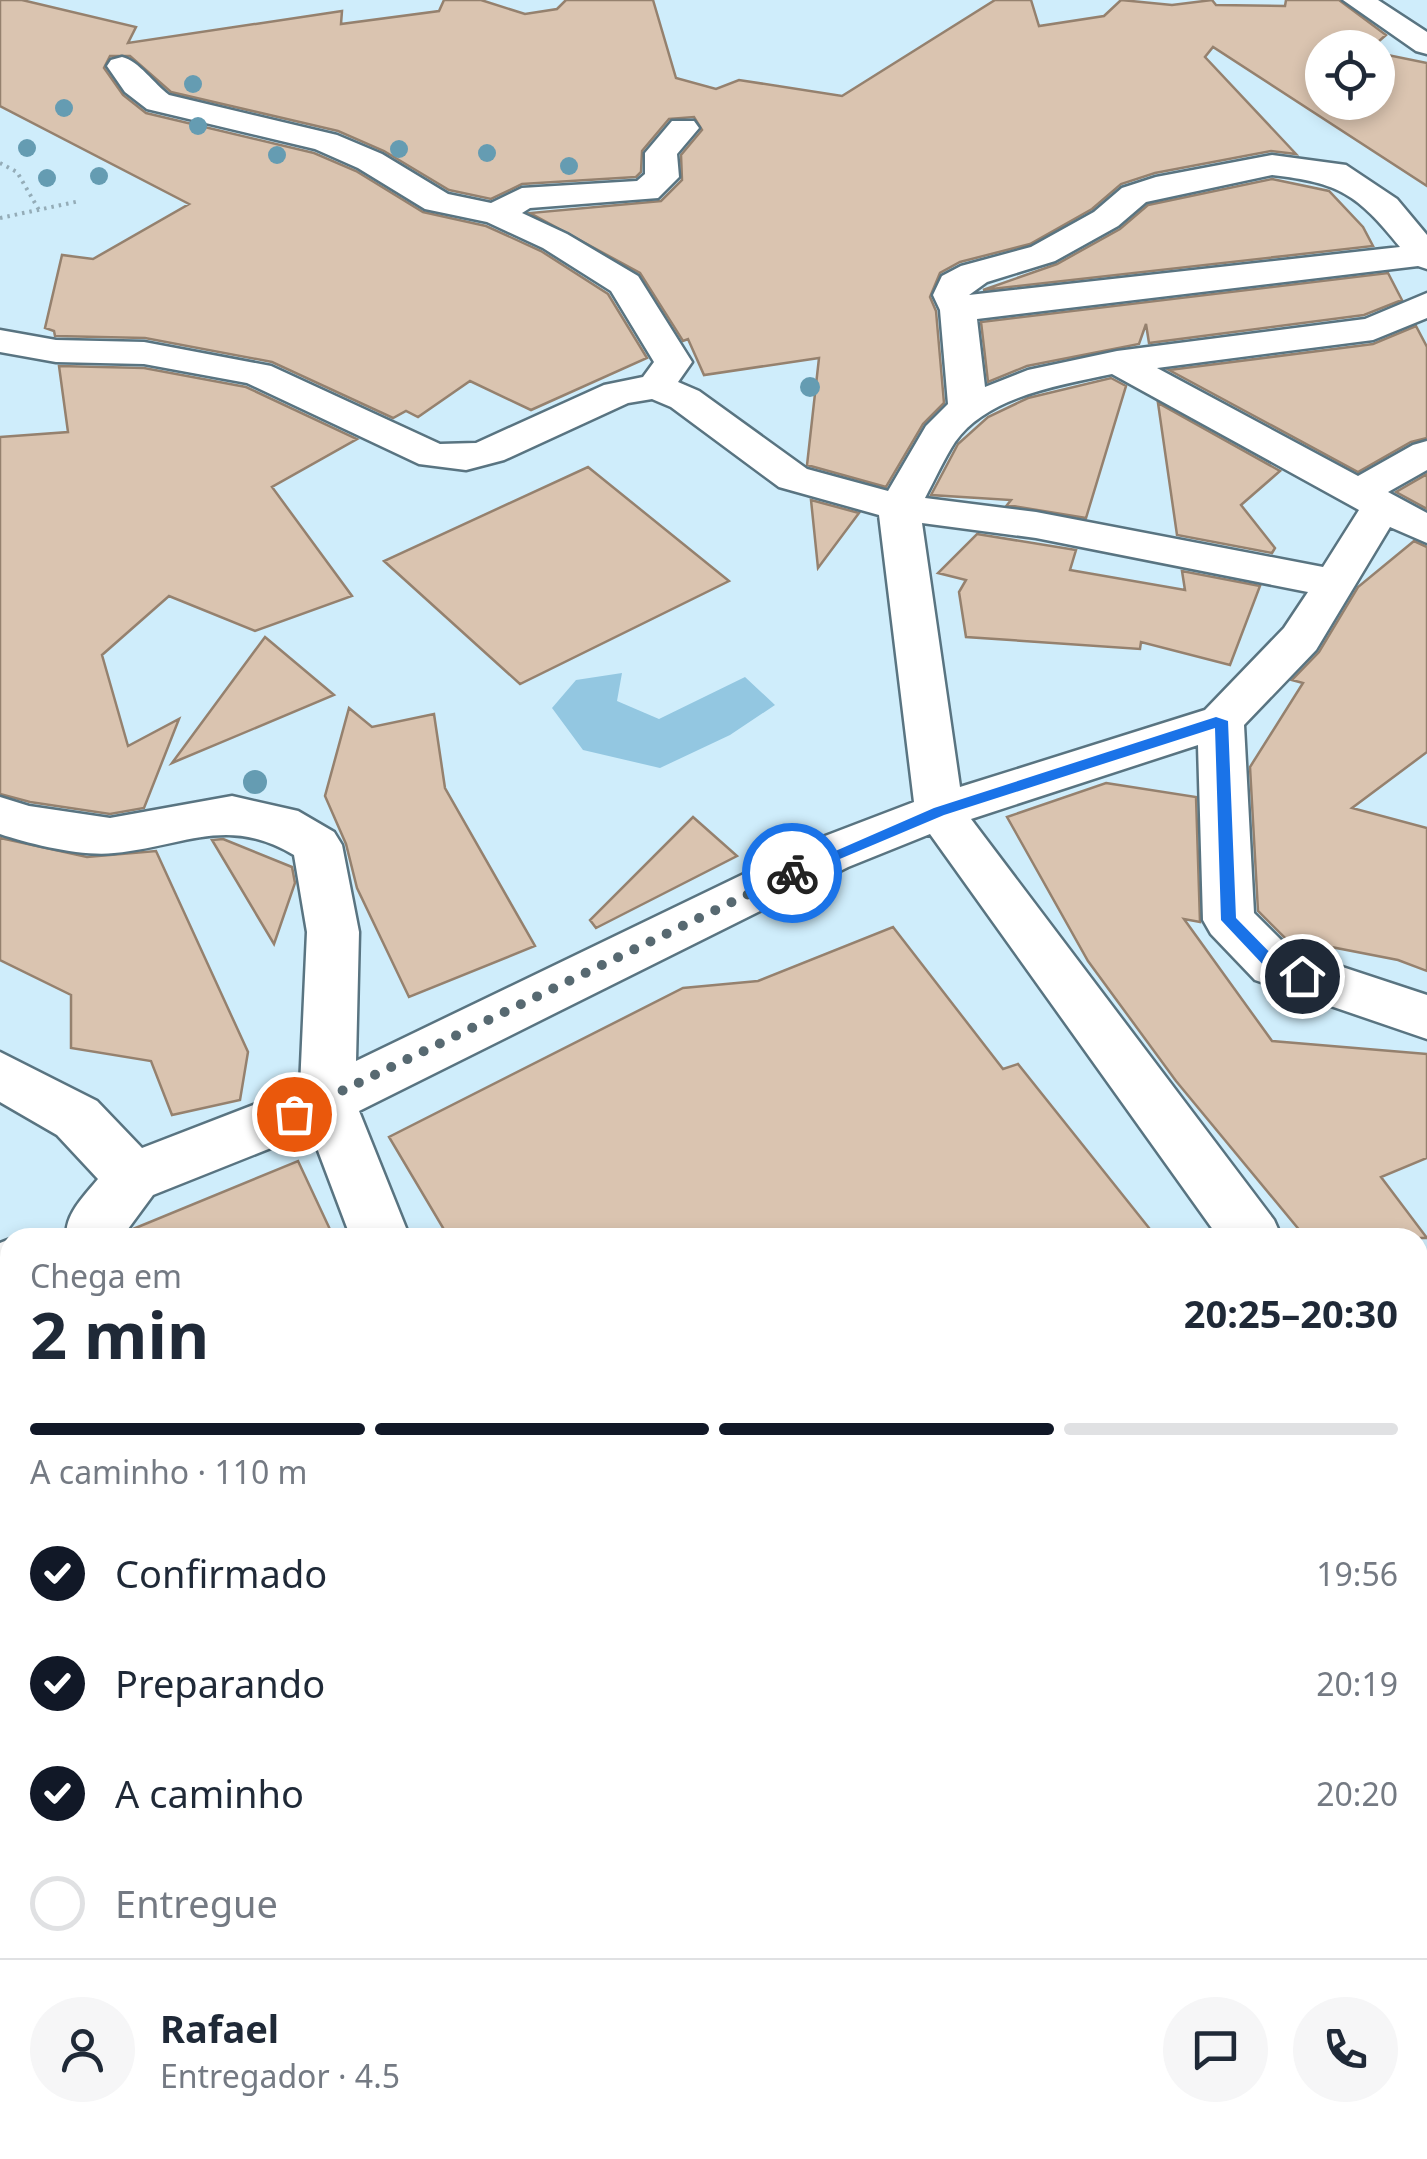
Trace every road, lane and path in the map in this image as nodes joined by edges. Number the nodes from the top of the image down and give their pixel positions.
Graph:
1 (1358, 0) edge
2 (1427, 45) edge
3 (122, 66) dead end
4 (683, 128) dead end
5 (0, 163) edge
6 (80, 202) dead end
7 (39, 210) junction
8 (497, 214) junction
9 (0, 218) edge
10 (1426, 256) edge
11 (1427, 304) edge
12 (958, 310) junction
13 (0, 341) edge
14 (1117, 362) junction
15 (656, 387) junction
16 (968, 408) junction
17 (1427, 453) edge
18 (1371, 499) junction
19 (899, 508) junction
20 (1427, 530) edge
21 (1336, 582) junction
22 (1221, 721) junction
23 (939, 812) junction
24 (0, 815) edge
25 (1427, 1017) edge
26 (0, 1075) edge
27 (327, 1101) junction
28 (133, 1177) junction
29 (94, 1228) edge
30 (377, 1228) edge
31 (1246, 1228) edge

1 - 2 street
3 - 8 street
4 - 8 street
5 - 7 path
6 - 7 path
7 - 9 path
8 - 15 street
10 - 12 street
10 - 12 street
11 - 14 street
12 - 16 street
13 - 15 street
14 - 16 street
14 - 18 street
15 - 19 street
16 - 19 street
17 - 18 street
18 - 20 street
18 - 21 street
19 - 21 street
19 - 23 street
21 - 22 street
22 - 23 street
22 - 25 street
23 - 27 street
23 - 31 street
24 - 27 street
26 - 28 street
27 - 28 street
27 - 30 street
28 - 29 street

